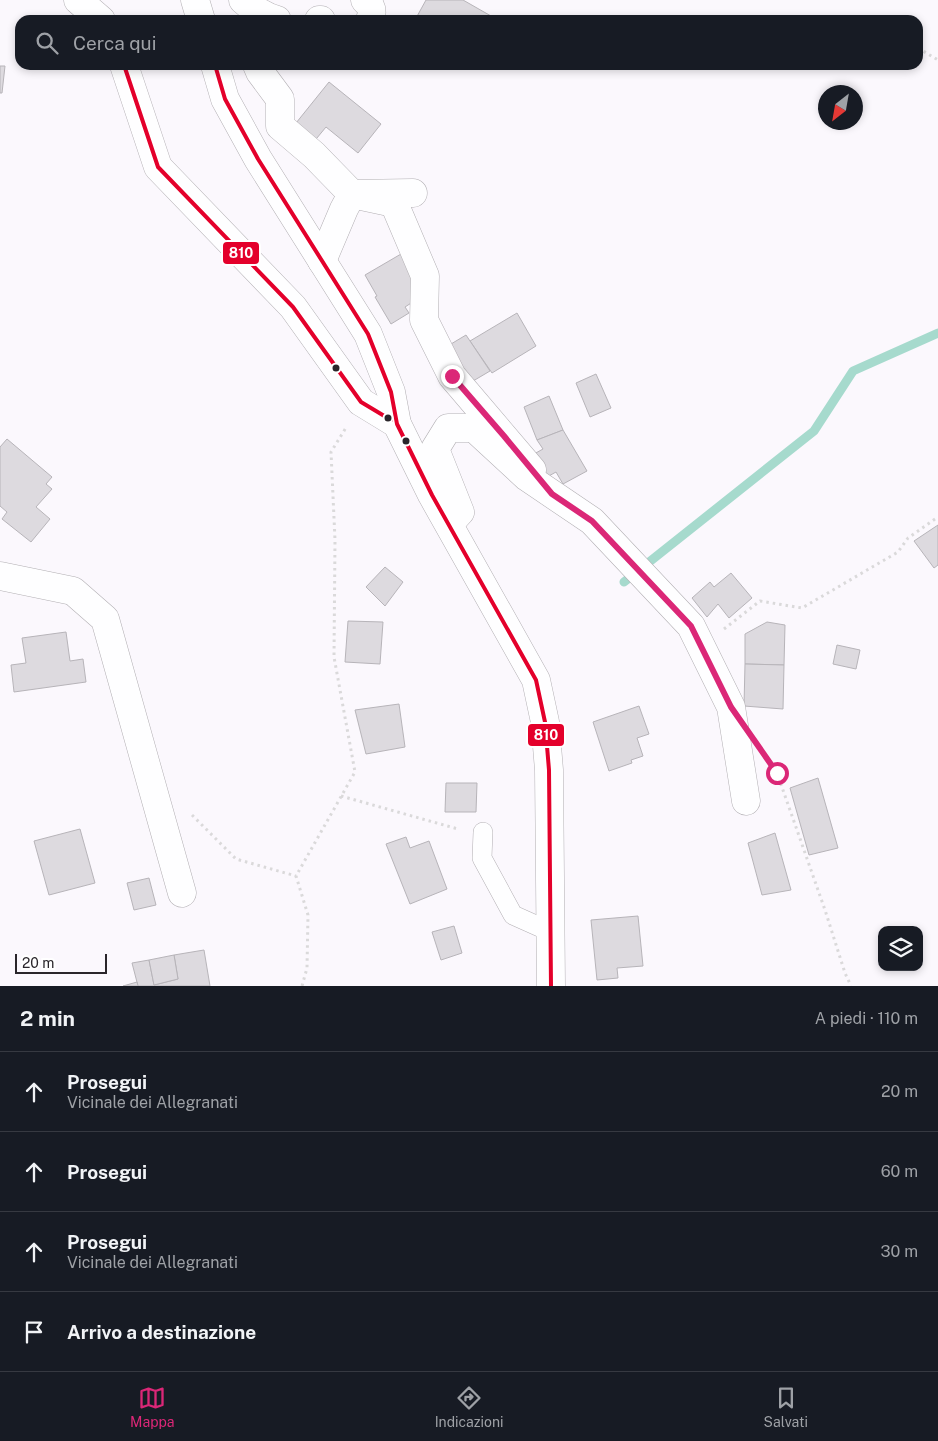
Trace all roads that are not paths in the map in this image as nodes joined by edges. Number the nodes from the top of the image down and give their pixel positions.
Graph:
1 (78, 0) edge
2 (195, 0) edge
3 (242, 0) edge
4 (365, 0) edge
5 (95, 15) edge
6 (200, 15) edge
7 (243, 15) edge
8 (264, 15) edge
9 (371, 15) edge
10 (126, 70) edge
11 (216, 70) edge
12 (259, 70) edge
13 (413, 193) dead end
14 (352, 194) junction
15 (322, 261) junction
16 (397, 424) junction
17 (552, 494) junction
18 (449, 524) junction
19 (0, 576) edge
20 (746, 801) dead end
21 (482, 834) road end
22 (182, 894) dead end
23 (550, 932) junction
24 (551, 986) edge

1 - 5 street
2 - 6 street
3 - 7 street
3 - 8 street
4 - 9 street
10 - 16 street
11 - 15 street
12 - 14 street
13 - 14 street
14 - 15 street
14 - 17 street
15 - 16 street
16 - 18 street
17 - 18 street
17 - 20 street
18 - 23 street
19 - 22 street
21 - 23 lane
23 - 24 street

